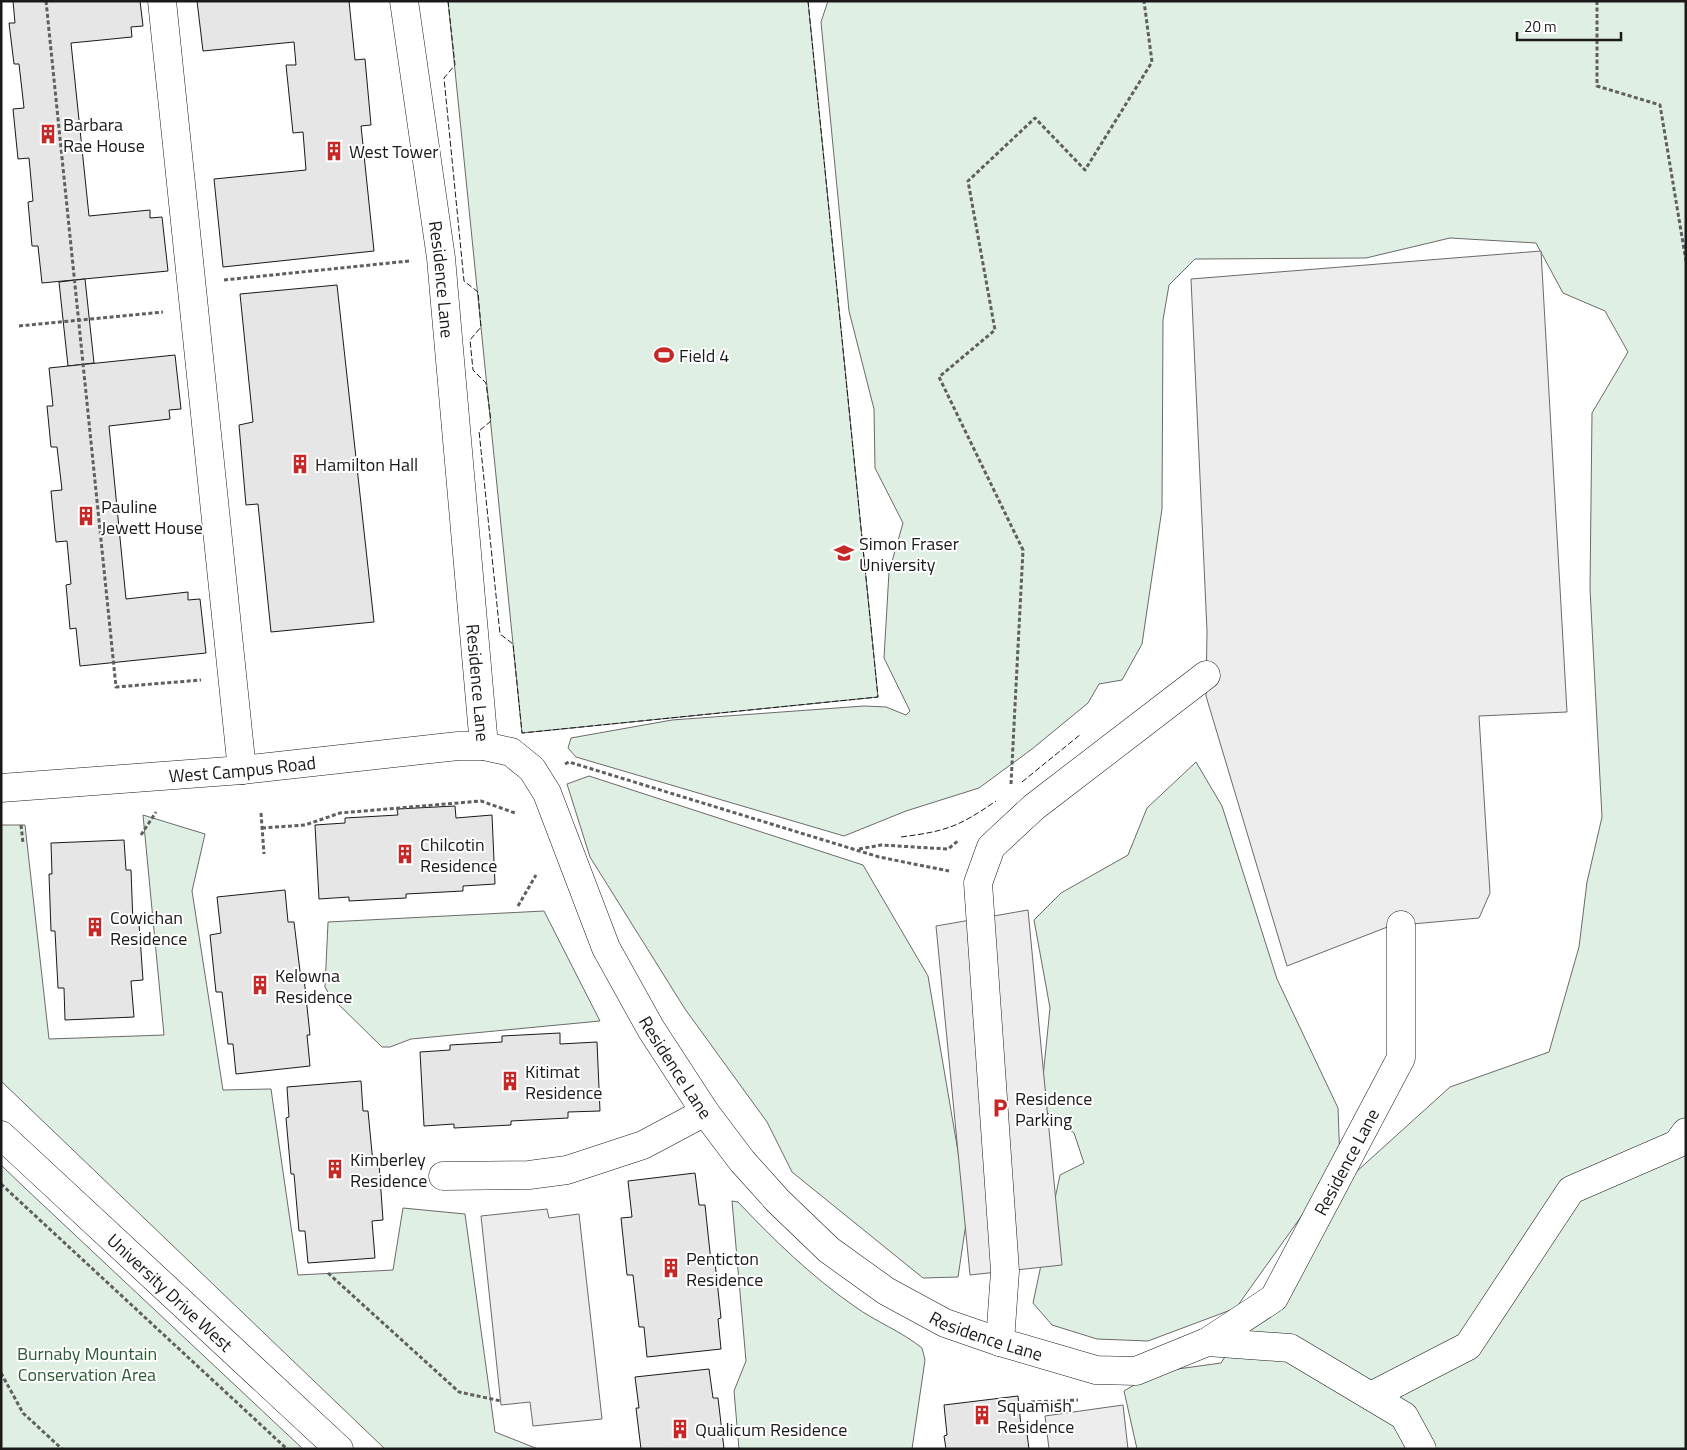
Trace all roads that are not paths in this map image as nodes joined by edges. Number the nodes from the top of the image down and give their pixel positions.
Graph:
1 (162, 1) edge
2 (404, 1) edge
3 (1206, 675) dead end
4 (484, 746) junction
5 (242, 770) junction
6 (1, 788) edge
7 (1401, 925) dead end
8 (705, 1112) junction
9 (1686, 1132) edge
10 (1, 1136) edge
11 (443, 1176) dead end
12 (1000, 1342) junction
13 (1207, 1342) junction
14 (1371, 1396) junction
15 (339, 1449) edge
16 (1422, 1449) edge

1 - 5 street
2 - 4 street, Residence Lane
3 - 12 street
4 - 5 street, West Campus Road
4 - 8 street, Residence Lane
5 - 6 street, West Campus Road
7 - 13 street, Residence Lane
8 - 11 street
8 - 12 street, Residence Lane
9 - 14 street
10 - 15 street, University Drive West
12 - 13 street, Residence Lane
13 - 14 street
14 - 16 street

